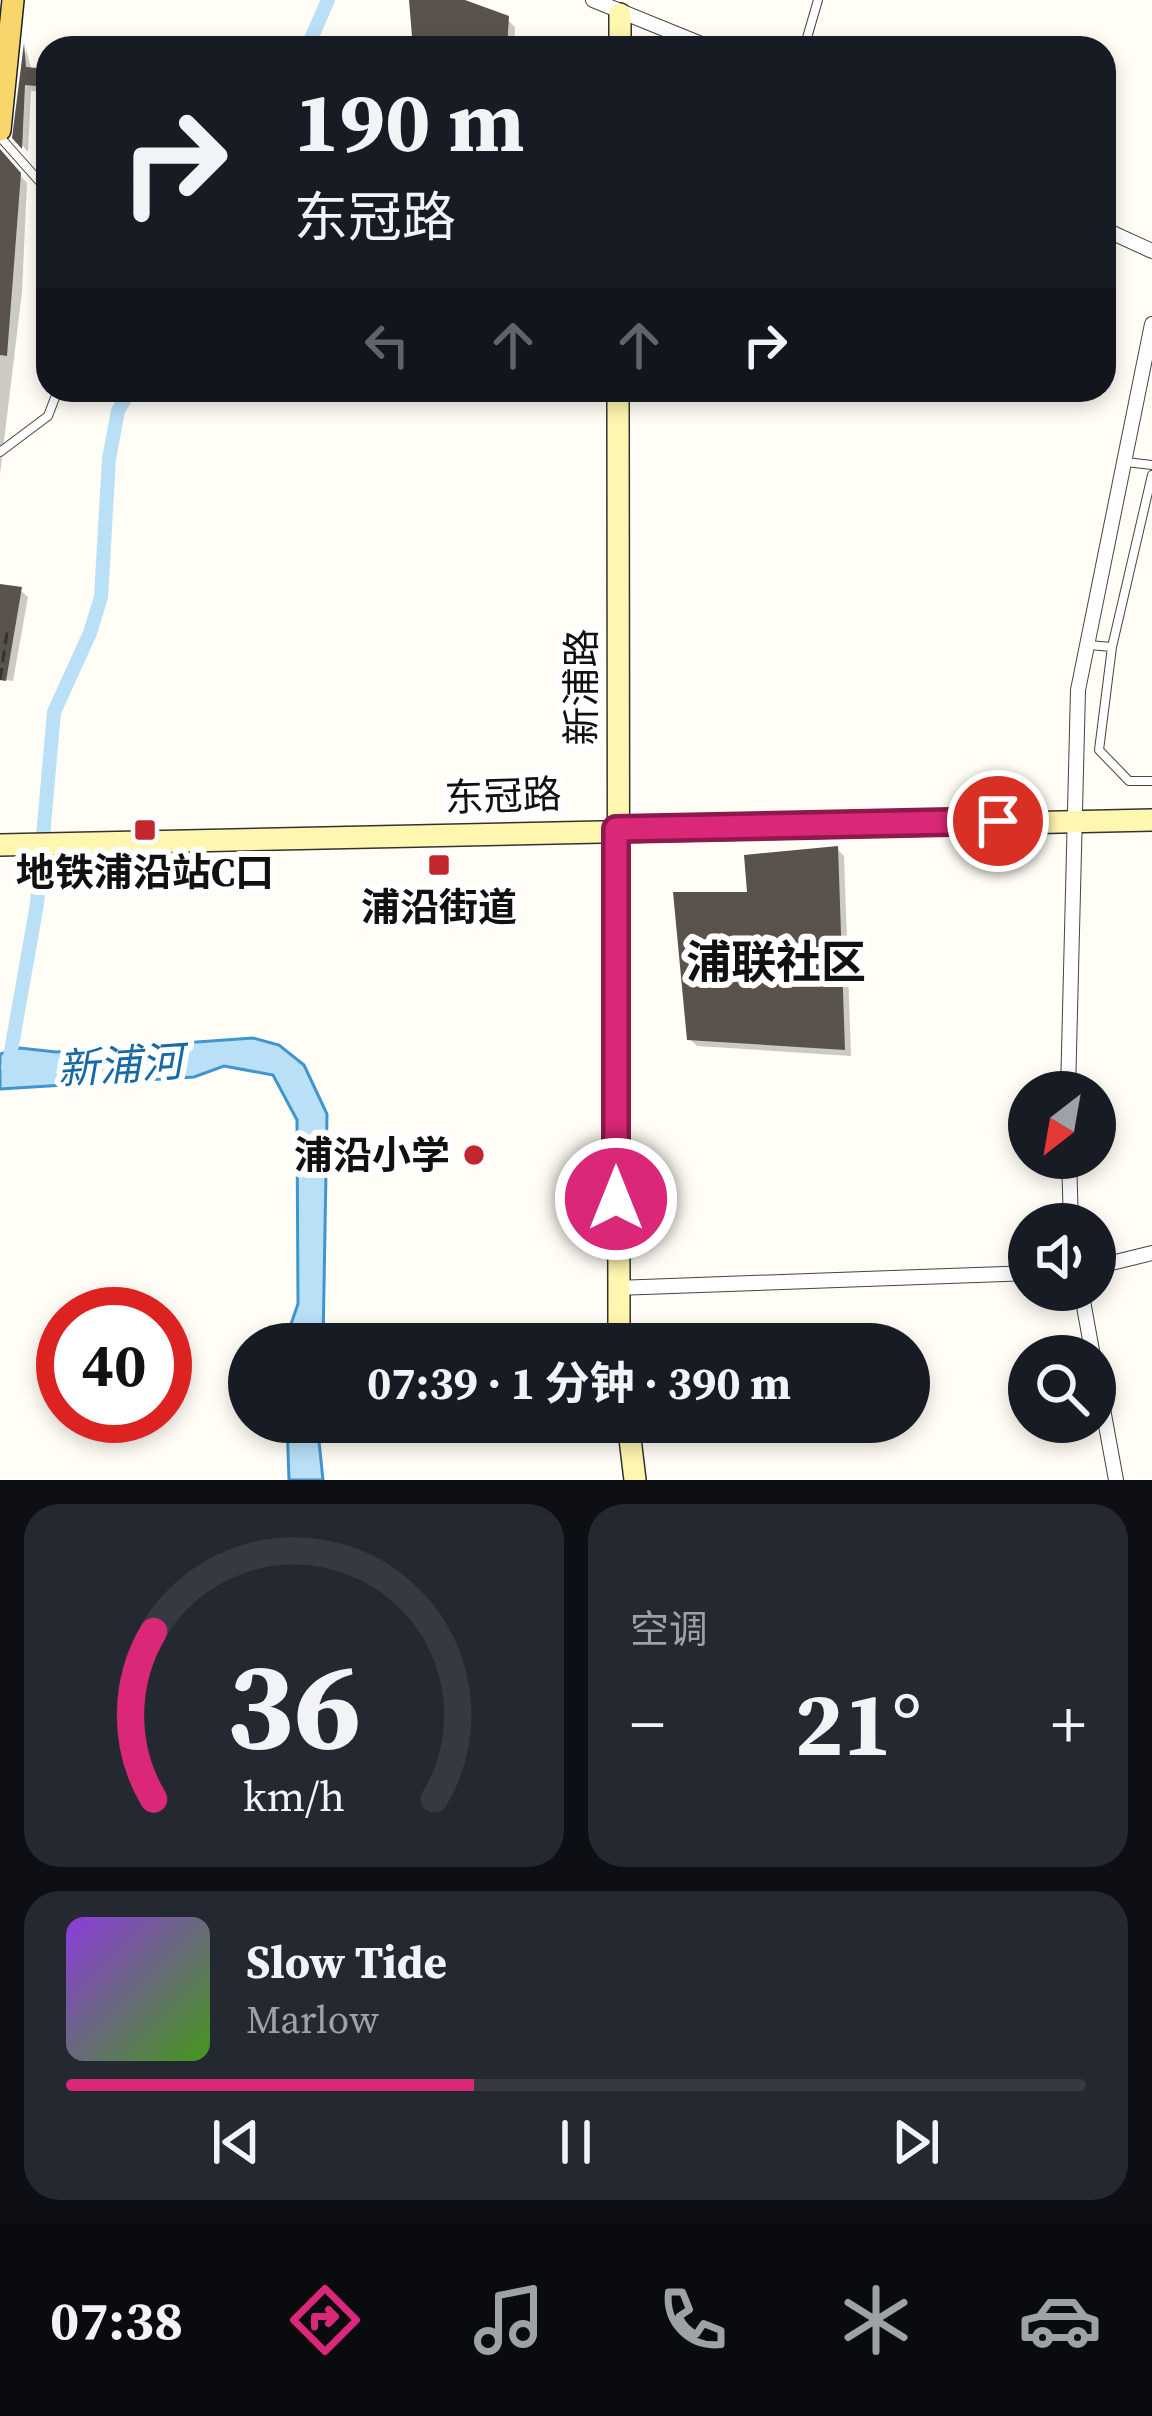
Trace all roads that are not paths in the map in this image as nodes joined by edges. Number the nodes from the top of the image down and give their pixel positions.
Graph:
1 (13, 0) edge
2 (593, 0) edge
3 (818, 0) edge
4 (620, 7) edge
5 (684, 36) edge
6 (807, 36) edge
7 (0, 134) edge
8 (36, 177) edge
9 (1116, 234) edge
10 (1152, 251) edge
11 (1152, 324) edge
12 (53, 402) edge
13 (618, 402) edge
14 (0, 452) edge
15 (1124, 462) junction
16 (1152, 465) edge
17 (1152, 475) edge
18 (1087, 645) junction
19 (1112, 646) junction
20 (1152, 781) edge
21 (1075, 820) junction
22 (1152, 820) edge
23 (616, 829) junction
24 (0, 845) edge
25 (1069, 1071) edge
26 (1152, 1253) edge
27 (1116, 1262) edge
28 (1008, 1274) edge
29 (616, 1288) junction
30 (618, 1323) edge
31 (630, 1443) edge
32 (1109, 1443) edge
33 (634, 1480) edge
34 (1116, 1480) edge

1 - 7 main road
2 - 4 street
3 - 6 lane
4 - 5 street
7 - 8 lane
9 - 10 street
11 - 15 street
12 - 14 lane
13 - 23 main road, 新浦路
15 - 16 lane
15 - 18 street
17 - 19 lane
18 - 19 lane
18 - 21 street
19 - 20 lane
21 - 22 main road, 东冠路
21 - 23 main road, 东冠路
21 - 25 street
23 - 24 main road, 东冠路
23 - 29 main road, 新浦路
26 - 27 street
28 - 29 street
29 - 30 main road, 新浦路
31 - 33 main road
32 - 34 street

